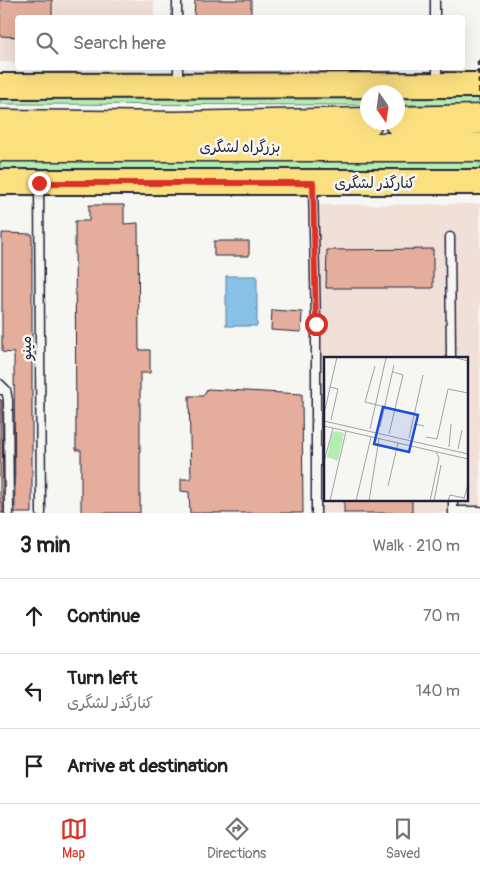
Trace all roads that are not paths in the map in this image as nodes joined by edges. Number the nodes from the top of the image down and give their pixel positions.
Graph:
1 (177, 0) edge
2 (435, 0) edge
3 (177, 15) edge
4 (435, 15) edge
5 (178, 77) edge
6 (437, 77) edge
7 (480, 85) edge
8 (0, 86) edge
9 (480, 119) edge
10 (405, 121) edge
11 (360, 122) edge
12 (0, 124) edge
13 (480, 147) edge
14 (0, 148) edge
15 (0, 182) edge
16 (480, 182) edge
17 (39, 183) junction
18 (313, 183) junction
19 (450, 237) dead end
20 (451, 357) edge
21 (2, 388) edge
22 (480, 511) edge
23 (453, 512) edge
24 (9, 513) edge
25 (41, 513) edge
26 (316, 513) edge

1 - 3 lane
2 - 4 lane
5 - 6 main road
5 - 8 main road
6 - 7 main road
9 - 10 highway
11 - 12 highway, بزرگراه لشگری
13 - 14 highway, بزرگراه لشگری
15 - 17 main road, کنارگذر لشگری
16 - 18 main road, کنارگذر لشگری
17 - 18 main road, کنارگذر لشگری
17 - 25 lane, مینو
18 - 26 lane
19 - 20 lane
21 - 24 lane
22 - 23 lane

